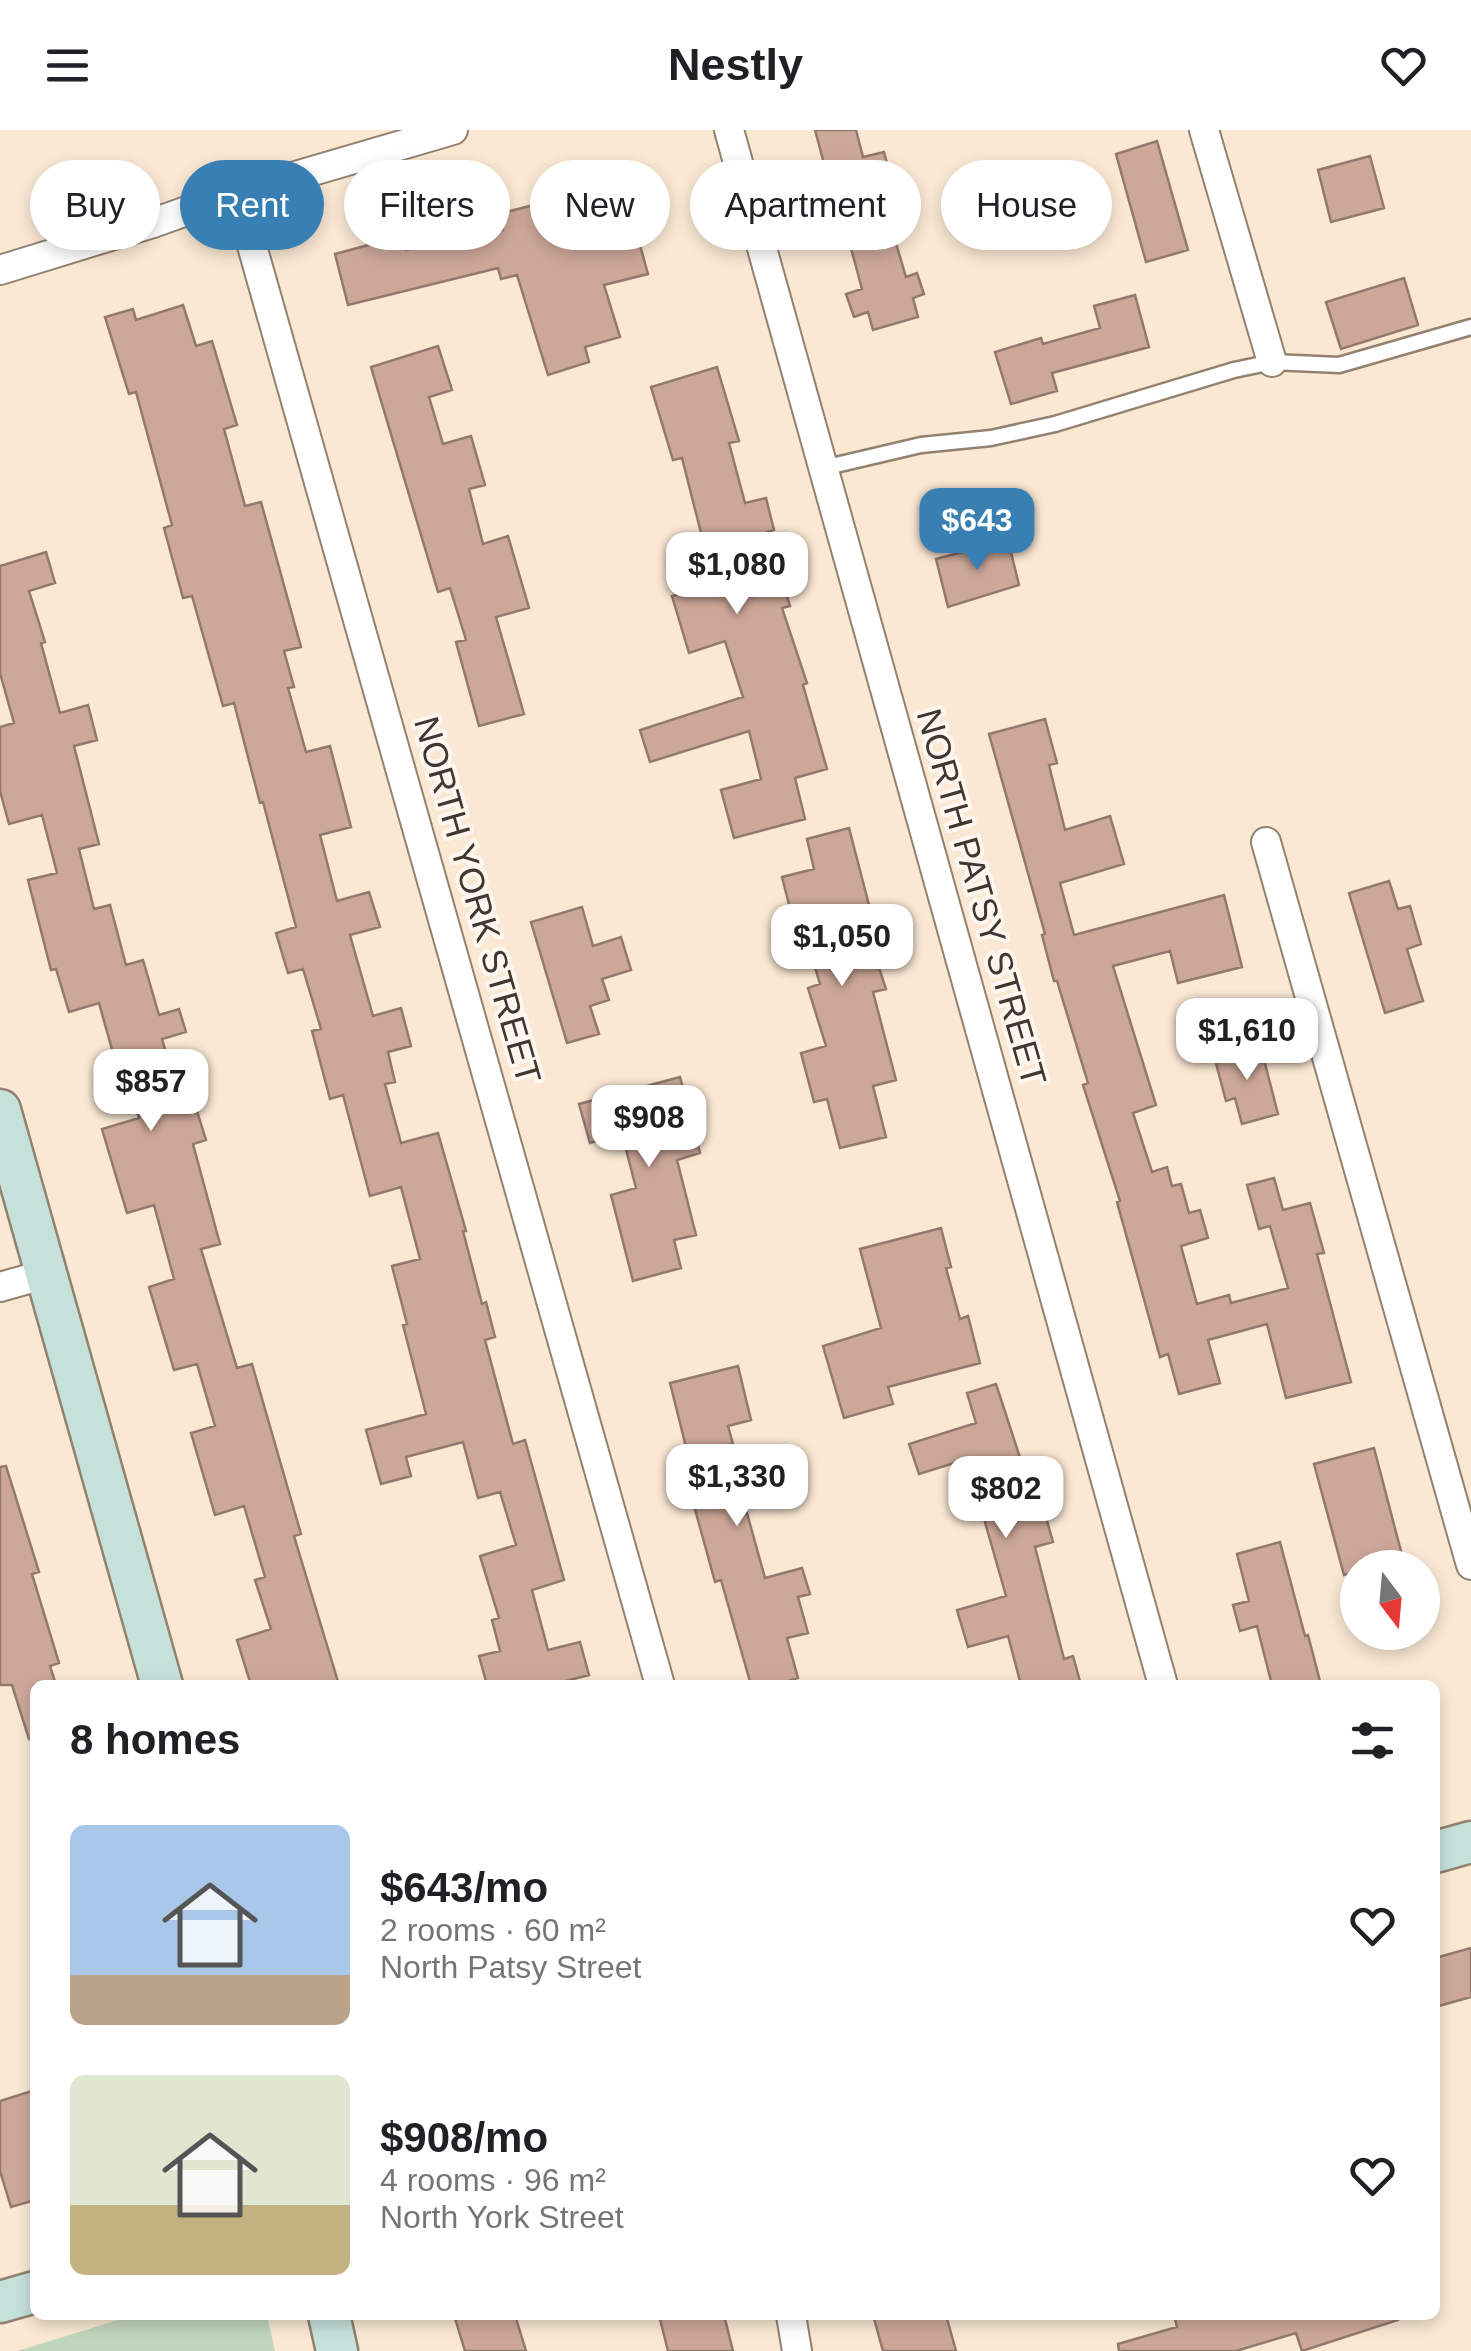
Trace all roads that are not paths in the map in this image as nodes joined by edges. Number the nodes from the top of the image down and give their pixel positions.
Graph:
1 (453, 130) edge
2 (729, 130) edge
3 (1204, 130) edge
4 (324, 168) edge
5 (180, 213) edge
6 (253, 250) edge
7 (0, 270) edge
8 (1471, 326) edge
9 (1272, 362) junction
10 (824, 468) junction
11 (1266, 842) dead end
12 (0, 1110) edge
13 (46, 1274) junction
14 (0, 1288) edge
15 (1471, 1566) edge
16 (161, 1680) edge
17 (659, 1680) edge
18 (1162, 1680) edge
19 (1471, 1842) edge
20 (1440, 1851) edge
21 (30, 2293) edge
22 (0, 2302) edge
23 (329, 2320) edge
24 (792, 2320) edge
25 (337, 2351) edge
26 (797, 2351) edge

1 - 4 street
2 - 10 street, NORTH PATSY STREET
3 - 9 street
5 - 7 street
6 - 17 street, NORTH YORK STREET
8 - 9 lane
9 - 10 lane
10 - 18 street, NORTH PATSY STREET
11 - 15 street
12 - 13 main road
13 - 14 street
13 - 16 main road
19 - 20 main road
21 - 22 main road
23 - 25 main road
24 - 26 street

